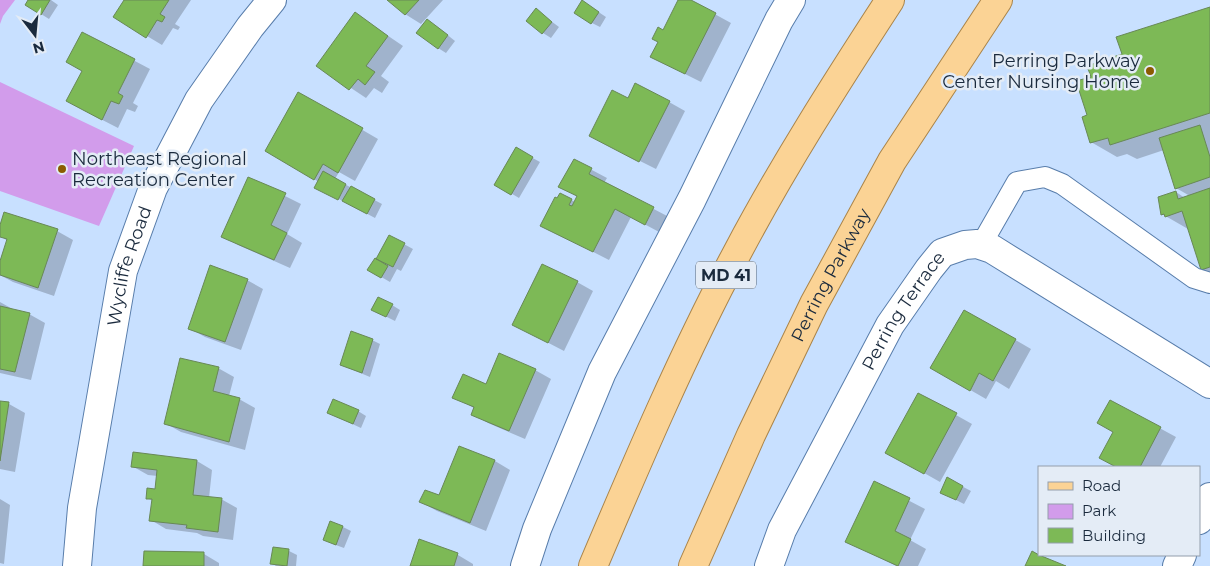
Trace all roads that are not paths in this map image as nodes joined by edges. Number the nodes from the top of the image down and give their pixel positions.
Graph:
1 (272, 0) edge
2 (791, 0) edge
3 (890, 0) edge
4 (998, 0) edge
5 (981, 245) junction
6 (1210, 283) edge
7 (1210, 384) edge
8 (1210, 497) edge
9 (1200, 518) edge
10 (77, 566) edge
11 (525, 566) edge
12 (593, 566) edge
13 (692, 566) edge
14 (769, 566) edge

1 - 10 street, Wycliffe Road
2 - 11 street
3 - 12 main road, MD 41
4 - 13 main road, Perring Parkway
5 - 6 lane
5 - 7 street
5 - 14 street, Perring Terrace
8 - 9 street

